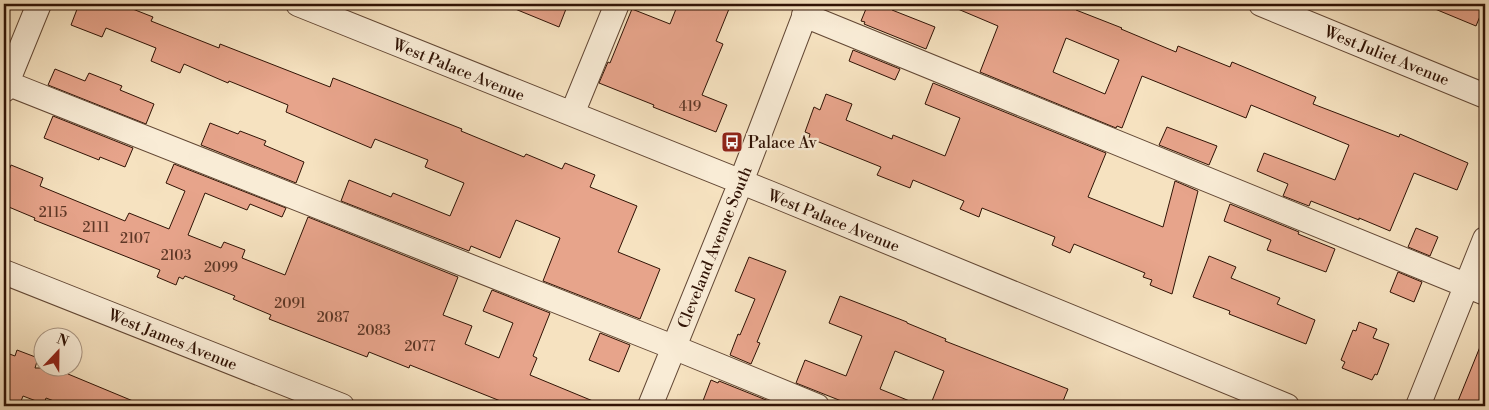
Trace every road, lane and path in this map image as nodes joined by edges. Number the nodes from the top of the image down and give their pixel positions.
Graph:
1 (38, 4) edge
2 (298, 4) edge
3 (617, 4) edge
4 (1261, 4) edge
5 (807, 10) edge
6 (5, 85) edge
7 (1485, 96) edge
8 (572, 114) junction
9 (741, 182) junction
10 (1485, 240) edge
11 (4, 272) edge
12 (1476, 289) edge
13 (673, 347) junction
14 (342, 406) edge
15 (650, 406) edge
16 (817, 406) edge
17 (1286, 406) edge
18 (1418, 406) edge

1 - 6 street
2 - 8 street, West Palace Avenue
3 - 8 street
4 - 7 street, West Juliet Avenue
5 - 9 street, Cleveland Avenue South
5 - 12 street
6 - 13 street
8 - 9 street, West Palace Avenue
9 - 13 street, Cleveland Avenue South
9 - 17 street, West Palace Avenue
10 - 12 street
11 - 14 street, West James Avenue
12 - 18 street
13 - 15 street, Cleveland Avenue South
13 - 16 street

